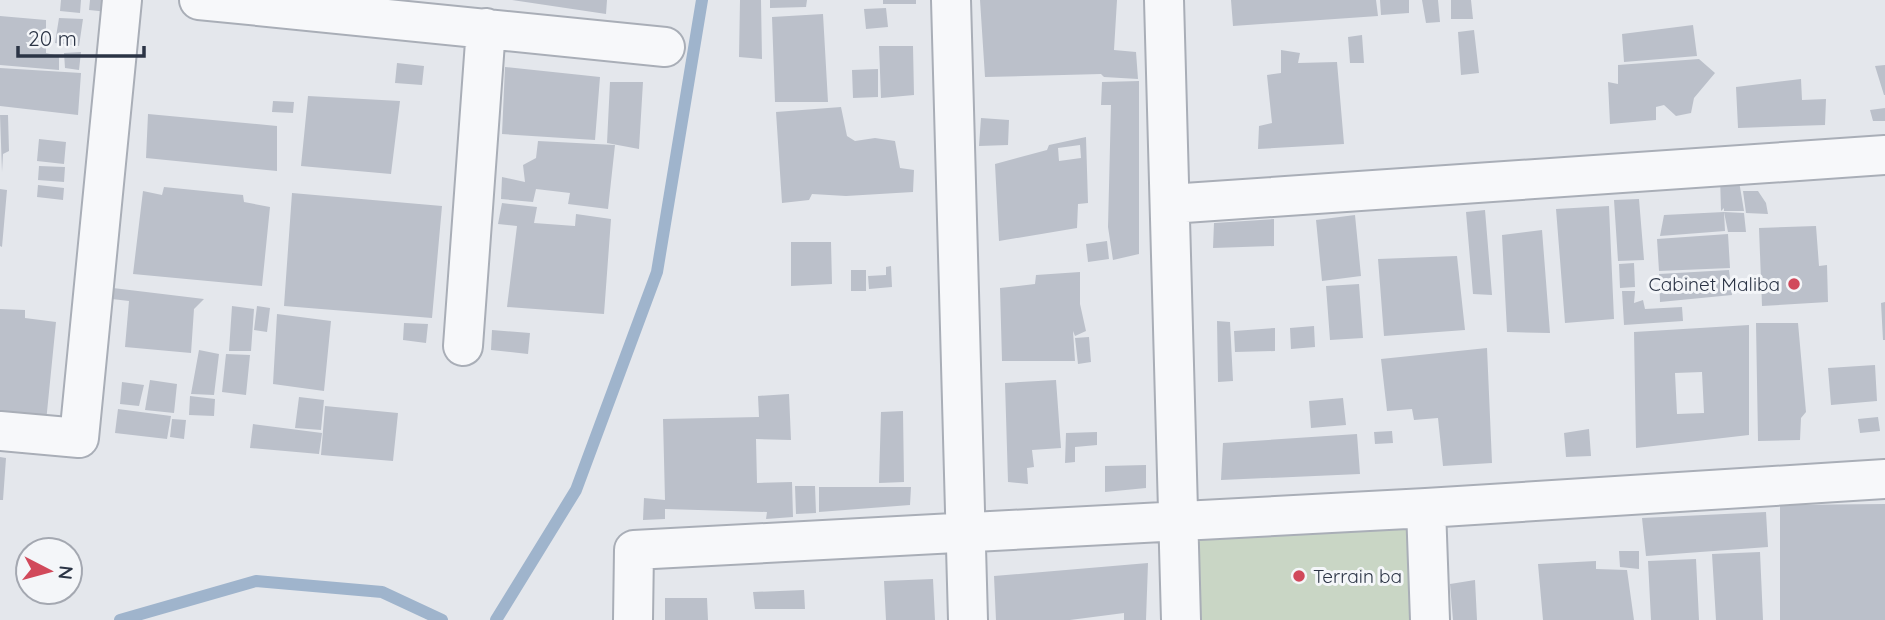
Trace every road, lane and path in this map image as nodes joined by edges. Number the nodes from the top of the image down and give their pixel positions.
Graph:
1 (122, 0) edge
2 (199, 0) edge
3 (951, 0) edge
4 (1164, 0) edge
5 (486, 29) junction
6 (665, 47) dead end
7 (1885, 155) edge
8 (1170, 204) junction
9 (463, 346) dead end
10 (0, 431) edge
11 (1885, 480) edge
12 (1426, 508) junction
13 (1179, 520) junction
14 (966, 533) junction
15 (633, 620) edge
16 (968, 620) edge
17 (1181, 620) edge
18 (1430, 620) edge

1 - 10 street
2 - 5 street
3 - 14 street
4 - 8 street
5 - 6 street
5 - 9 street
7 - 8 street
8 - 13 street
11 - 12 street
12 - 13 street
12 - 18 street
13 - 14 street
13 - 17 street
14 - 15 street
14 - 16 street

